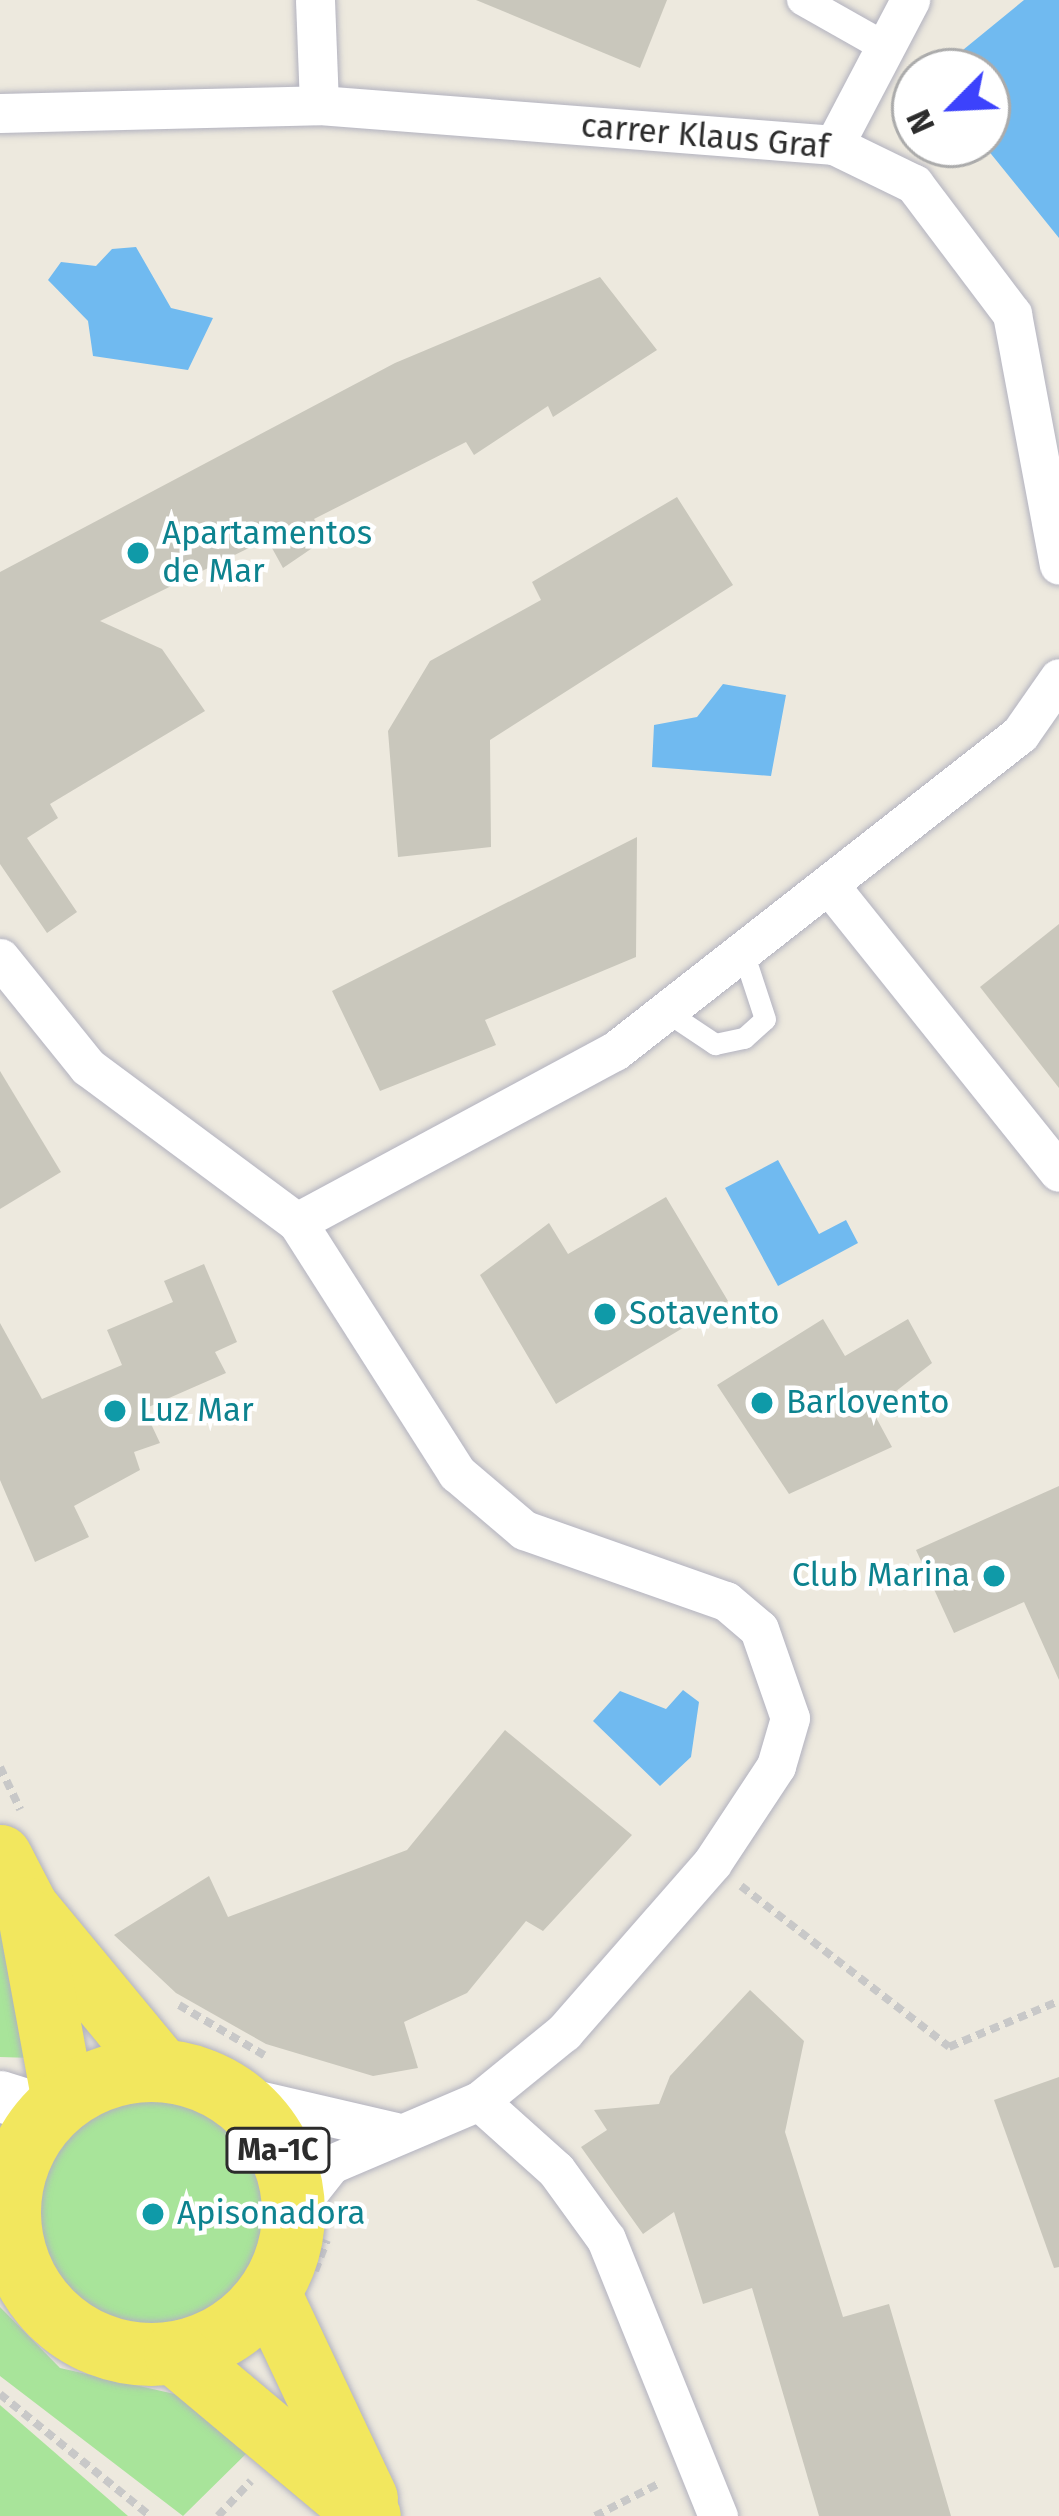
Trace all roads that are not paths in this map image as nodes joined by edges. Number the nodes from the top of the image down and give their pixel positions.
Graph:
1 (315, 0) edge
2 (802, 0) edge
3 (910, 0) edge
4 (886, 48) junction
5 (319, 105) junction
6 (0, 113) edge
7 (834, 145) junction
8 (1059, 565) edge
9 (1059, 678) edge
10 (833, 890) junction
11 (744, 955) junction
12 (0, 958) edge
13 (667, 1012) junction
14 (1059, 1172) edge
15 (298, 1222) junction
16 (13, 1882) edge
17 (160, 2069) junction
18 (232, 2094) junction
19 (479, 2101) junction
20 (38, 2103) edge
21 (395, 2132) junction
22 (293, 2212) junction
23 (7, 2248) edge
24 (269, 2294) junction
25 (175, 2353) junction
26 (372, 2516) edge
27 (718, 2516) edge

1 - 5 street
2 - 4 street
3 - 4 street
4 - 7 street
5 - 6 street, carrer Klaus Graf
5 - 7 street, carrer Klaus Graf
7 - 8 street, carrer Klaus Graf
9 - 10 street
10 - 11 street
10 - 14 street
11 - 13 street
11 - 13 lane
12 - 15 street
13 - 15 street
15 - 19 street
16 - 17 main road
16 - 20 main road
17 - 18 main road, Ma-1C
17 - 20 main road, Ma-1C
18 - 21 street
18 - 22 main road, Ma-1C
19 - 21 street
19 - 27 street
20 - 23 main road
21 - 22 street
22 - 24 main road, Ma-1C
23 - 25 main road
24 - 25 main road
24 - 26 main road
25 - 26 main road

